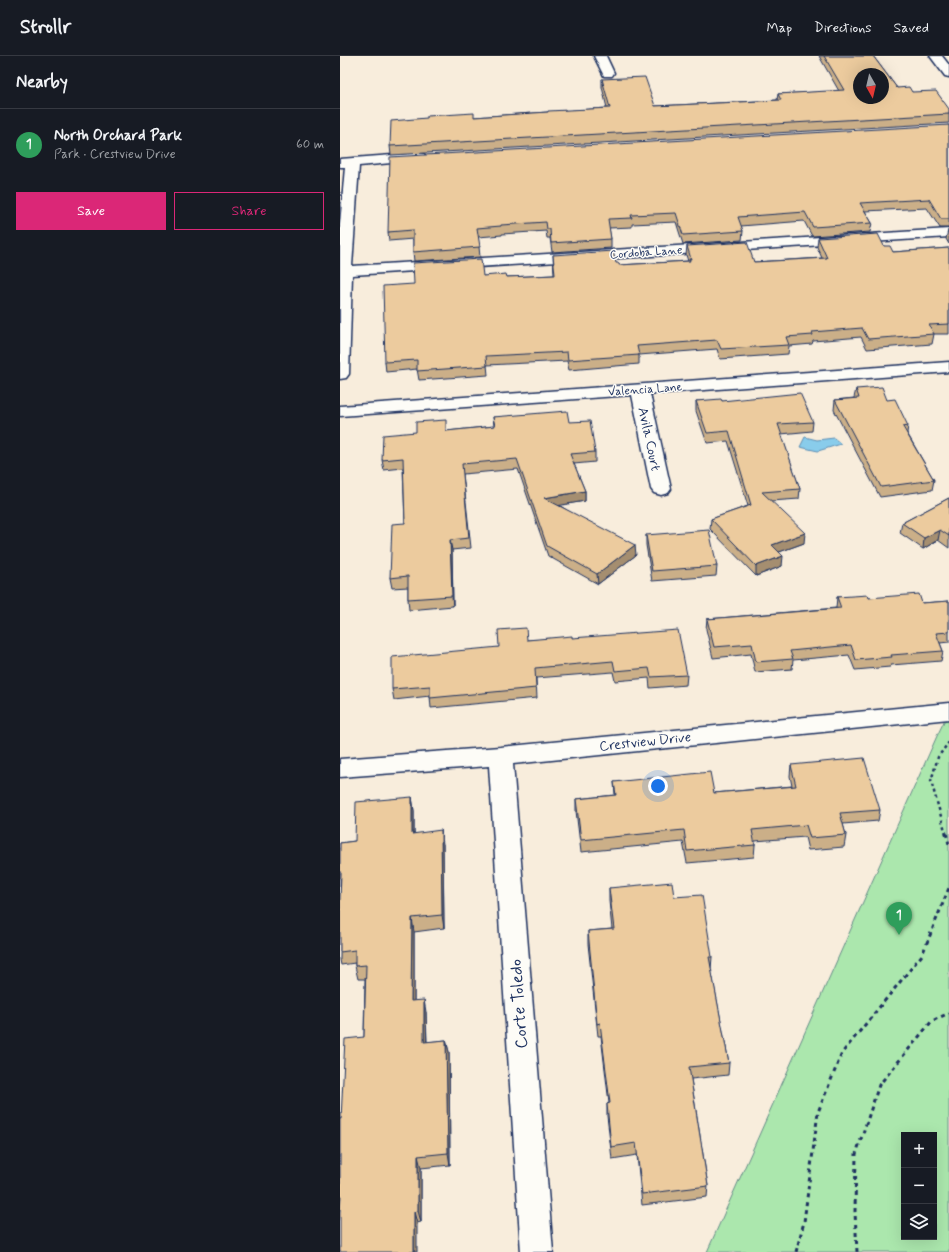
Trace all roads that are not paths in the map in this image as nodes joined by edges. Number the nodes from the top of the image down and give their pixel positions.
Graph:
1 (600, 56) edge
2 (936, 56) edge
3 (608, 73) dead end
4 (949, 73) edge
5 (429, 157) edge
6 (346, 162) edge
7 (949, 233) edge
8 (344, 271) junction
9 (945, 367) edge
10 (340, 374) edge
11 (949, 384) edge
12 (640, 390) junction
13 (340, 411) edge
14 (661, 489) dead end
15 (949, 711) edge
16 (500, 756) junction
17 (340, 768) edge
18 (537, 1252) edge

1 - 3 street
2 - 4 street
5 - 6 street
6 - 8 street
7 - 8 street, Cordoba Lane
8 - 10 street
9 - 11 street
9 - 12 street, Valencia Lane
12 - 13 street, Valencia Lane
12 - 14 street, Avila Court
15 - 16 street, Crestview Drive
16 - 17 street, Crestview Drive
16 - 18 street, Corte Toledo

